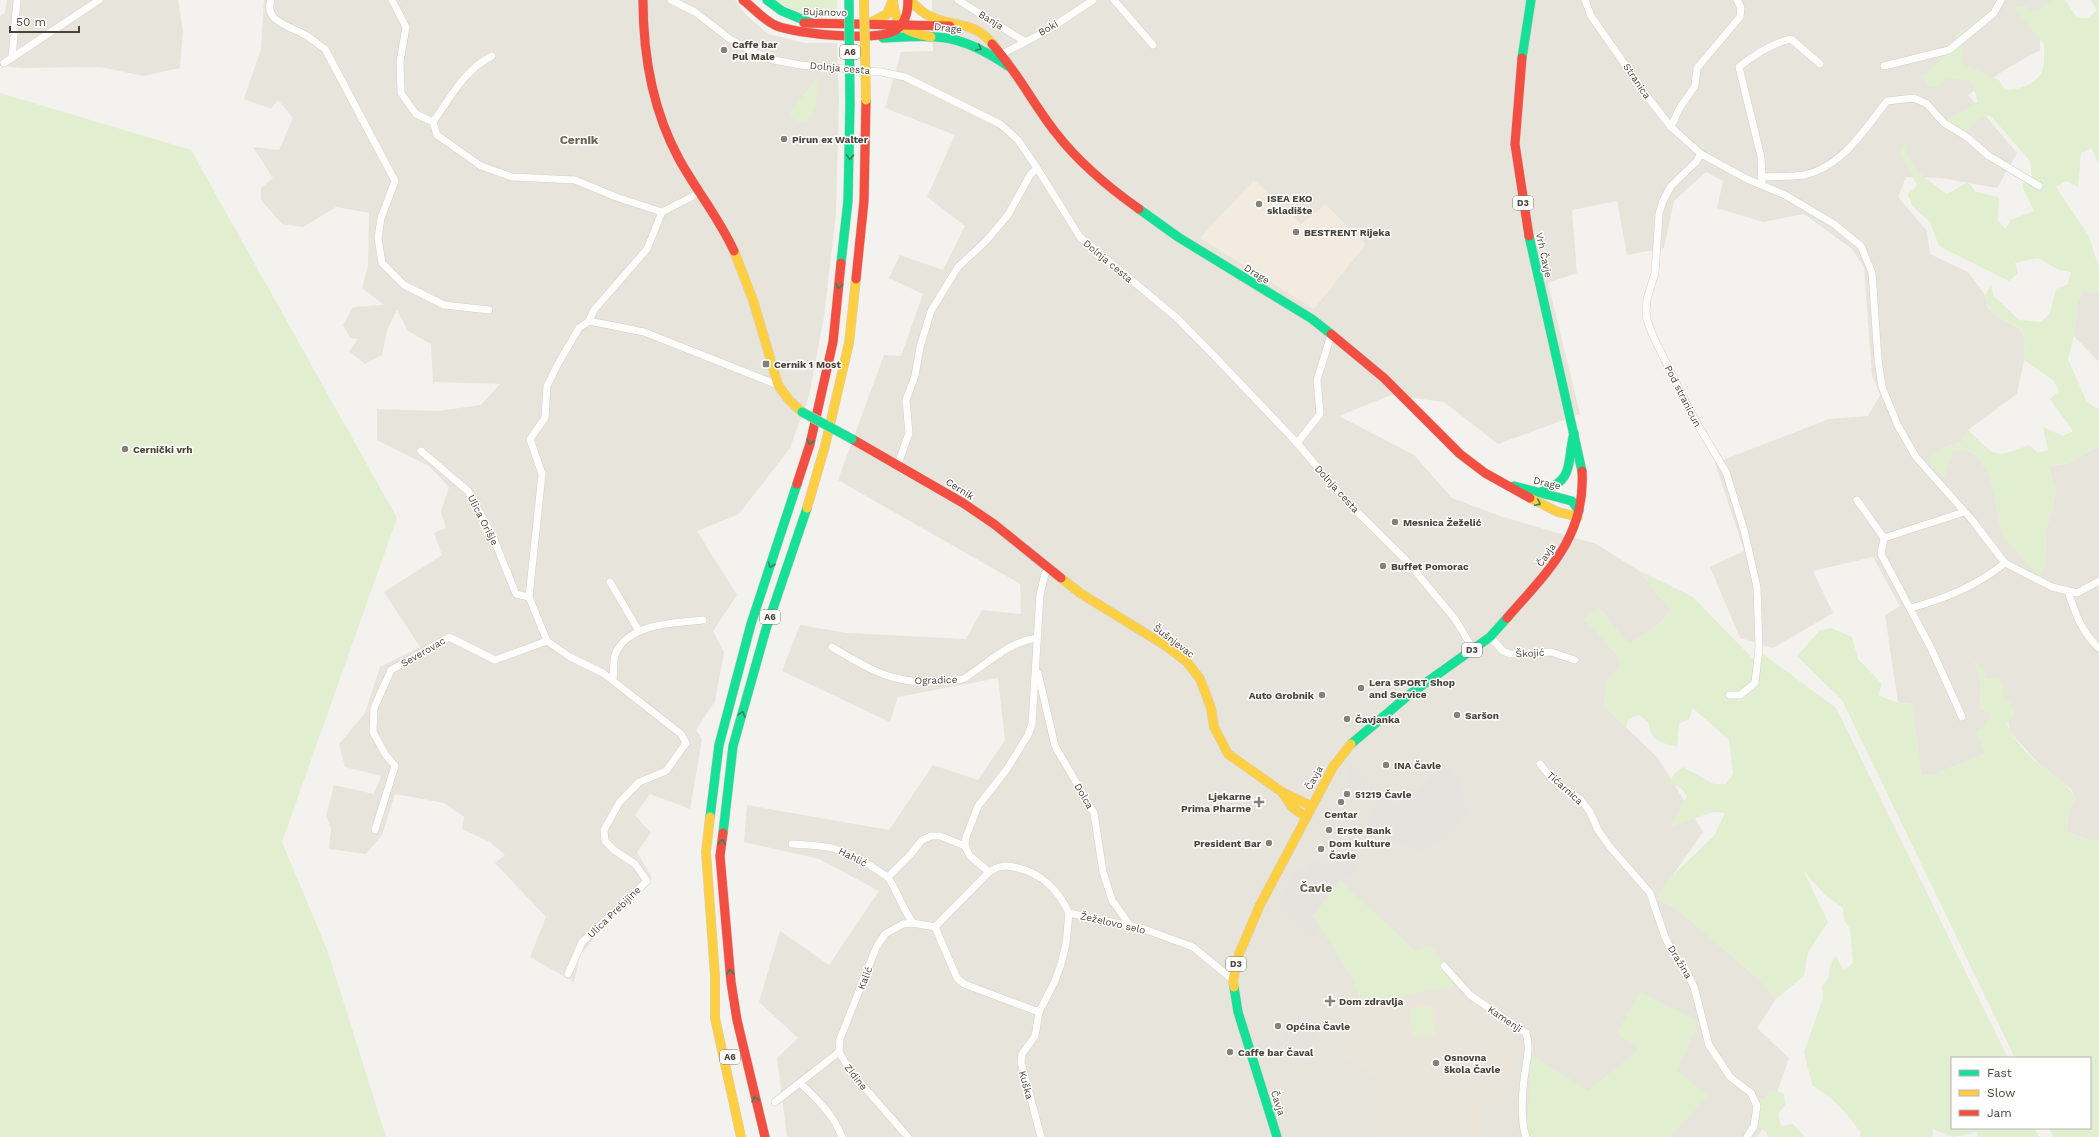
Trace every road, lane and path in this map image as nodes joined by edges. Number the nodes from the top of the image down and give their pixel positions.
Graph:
1 (17, 0) edge
2 (99, 0) edge
3 (272, 0) edge
4 (392, 0) edge
5 (643, 0) edge
6 (672, 0) edge
7 (743, 0) edge
8 (759, 0) edge
9 (767, 0) edge
10 (843, 0) edge
11 (849, 0) edge
12 (864, 0) edge
13 (871, 0) edge
14 (893, 0) edge
15 (909, 0) edge
16 (958, 0) edge
17 (1093, 0) edge
18 (1114, 0) edge
19 (1531, 0) edge
20 (1585, 0) edge
21 (1737, 0) edge
22 (2001, 0) edge
23 (811, 23) junction
24 (868, 24) junction
25 (900, 25) junction
26 (931, 37) junction
27 (1024, 41) junction
28 (1152, 45) dead end
29 (999, 51) junction
30 (492, 56) dead end
31 (12, 58) junction
32 (4, 63) dead end
33 (1820, 64) dead end
34 (1884, 66) dead end
35 (1013, 70) junction
36 (868, 99) junction
37 (850, 103) junction
38 (433, 122) junction
39 (1671, 127) junction
40 (1701, 154) junction
41 (1037, 168) junction
42 (1761, 177) junction
43 (1763, 185) junction
44 (2039, 186) dead end
45 (701, 192) junction
46 (662, 212) junction
47 (488, 310) dead end
48 (588, 321) junction
49 (1331, 335) junction
50 (778, 386) junction
51 (1574, 433) junction
52 (1296, 443) junction
53 (422, 452) dead end
54 (898, 464) junction
55 (1504, 483) junction
56 (1538, 493) junction
57 (1857, 500) dead end
58 (1964, 512) junction
59 (1579, 514) junction
60 (1884, 538) junction
61 (2005, 563) junction
62 (1049, 568) junction
63 (2099, 581) edge
64 (610, 582) dead end
65 (2068, 591) junction
66 (529, 597) junction
67 (1911, 608) junction
68 (703, 620) dead end
69 (639, 632) junction
70 (1490, 637) junction
71 (1036, 638) junction
72 (547, 641) junction
73 (832, 647) dead end
74 (2099, 648) edge
75 (1473, 649) junction
76 (1575, 660) dead end
77 (1036, 664) junction
78 (613, 680) junction
79 (1729, 695) dead end
80 (1962, 717) dead end
81 (1540, 764) dead end
82 (1282, 792) junction
83 (1311, 806) junction
84 (1590, 812) joint
85 (1306, 817) junction
86 (375, 830) dead end
87 (792, 844) dead end
88 (965, 846) junction
89 (989, 872) junction
90 (888, 877) junction
91 (1069, 913) junction
92 (913, 923) junction
93 (1131, 926) junction
94 (936, 927) junction
95 (1444, 966) dead end
96 (568, 974) dead end
97 (715, 976) junction
98 (1233, 980) junction
99 (1039, 1012) junction
100 (840, 1052) junction
101 (800, 1083) junction
102 (775, 1102) dead end
103 (741, 1137) edge
104 (748, 1137) edge
105 (765, 1137) edge
106 (842, 1137) edge
107 (908, 1137) edge
108 (1041, 1137) edge
109 (1277, 1137) edge
110 (1526, 1137) edge
111 (1747, 1137) edge

1 - 31 street
2 - 31 street
3 - 47 street
4 - 38 street
5 - 45 main road
6 - 41 street, Dolnja cesta
7 - 25 main road
7 - 26 main road, Drage
8 - 23 main road, Bujanovo
9 - 23 main road
10 - 37 main road
11 - 37 main road, A6, bridge
12 - 36 main road, A6, bridge
13 - 36 main road
14 - 24 main road
14 - 25 main road
15 - 25 main road
15 - 29 main road
16 - 27 street, Banja
17 - 27 street, Boki
18 - 28 street
19 - 51 main road, Vrh Čavje / D3
20 - 39 street, Stranica
21 - 39 street
22 - 34 street
23 - 24 main road, Bujanovo
24 - 25 main road, Bujanovo
25 - 26 main road
25 - 29 main road, Drage
26 -> 35 main road, Drage
27 - 29 street, Boki
29 - 35 main road, Drage
30 - 38 street
31 - 32 street
33 - 42 street
35 - 49 main road, Drage
105 -> 36 main road, A6
37 -> 97 main road, A6
38 - 46 street
39 - 40 street, Stranica
40 - 43 street, Stranica
40 - 79 street, Pod stranicun
41 - 52 street, Dolnja cesta
41 - 54 street
42 - 43 street
42 - 44 street
43 - 58 street, Stranica
45 - 46 street
45 - 50 main road
46 - 48 street
48 - 50 street
48 - 66 street
49 - 52 street
49 - 55 main road, Drage
50 - 54 main road, Cernik, bridge
51 - 56 main road
51 - 59 main road, Vrh Čavje / D3
52 - 75 street, Dolnja cesta
53 - 66 street, Ulica Orišje
54 - 62 main road, Cernik
55 - 56 main road, Drage
55 -> 59 main road, Drage
56 - 59 main road, Drage
57 - 60 street
58 - 60 street
58 - 61 street, Stranica
59 - 70 main road, Čavja / D3
60 - 67 street
61 - 65 street
61 - 67 street
62 - 71 street
62 - 82 main road, Šušnjevac
63 - 65 street
64 - 69 street
65 - 74 street
66 - 72 street
67 - 80 street
68 - 69 street
69 - 78 street
70 - 75 main road, Čavja / D3
70 - 76 street, Škojić
71 - 73 street, Ogradice
71 - 77 street
72 - 78 street
72 - 86 street, Severovac
75 - 83 main road, Čavja / D3
77 - 88 street
77 - 93 street, Dolca
78 - 96 street, Ulica Prebijine
81 - 84 street, Tićarnica
82 - 83 main road, Šušnjevac
82 - 85 main road, Šušnjevac
83 - 85 main road, Čavja / D3
84 - 111 street, Dražina
85 - 98 main road, Čavja / D3
87 - 90 street, Hahlić
88 - 89 street
88 - 90 street
89 - 91 street, Žeželovo selo
89 - 94 street
90 - 92 street
91 - 93 street, Žeželovo selo
91 - 99 street, Kuška
92 - 94 street, Kalić
92 - 100 street, Kalić
93 - 98 street, Žeželovo selo
94 - 99 street
95 - 110 street, Kamenji
97 - 103 main road
97 - 104 main road, A6
98 - 109 main road, Čavja / D3
99 - 108 street, Kuška
100 - 101 street, Zidine
100 - 107 street, Zidine
101 - 102 street, Zidine
101 - 106 street

